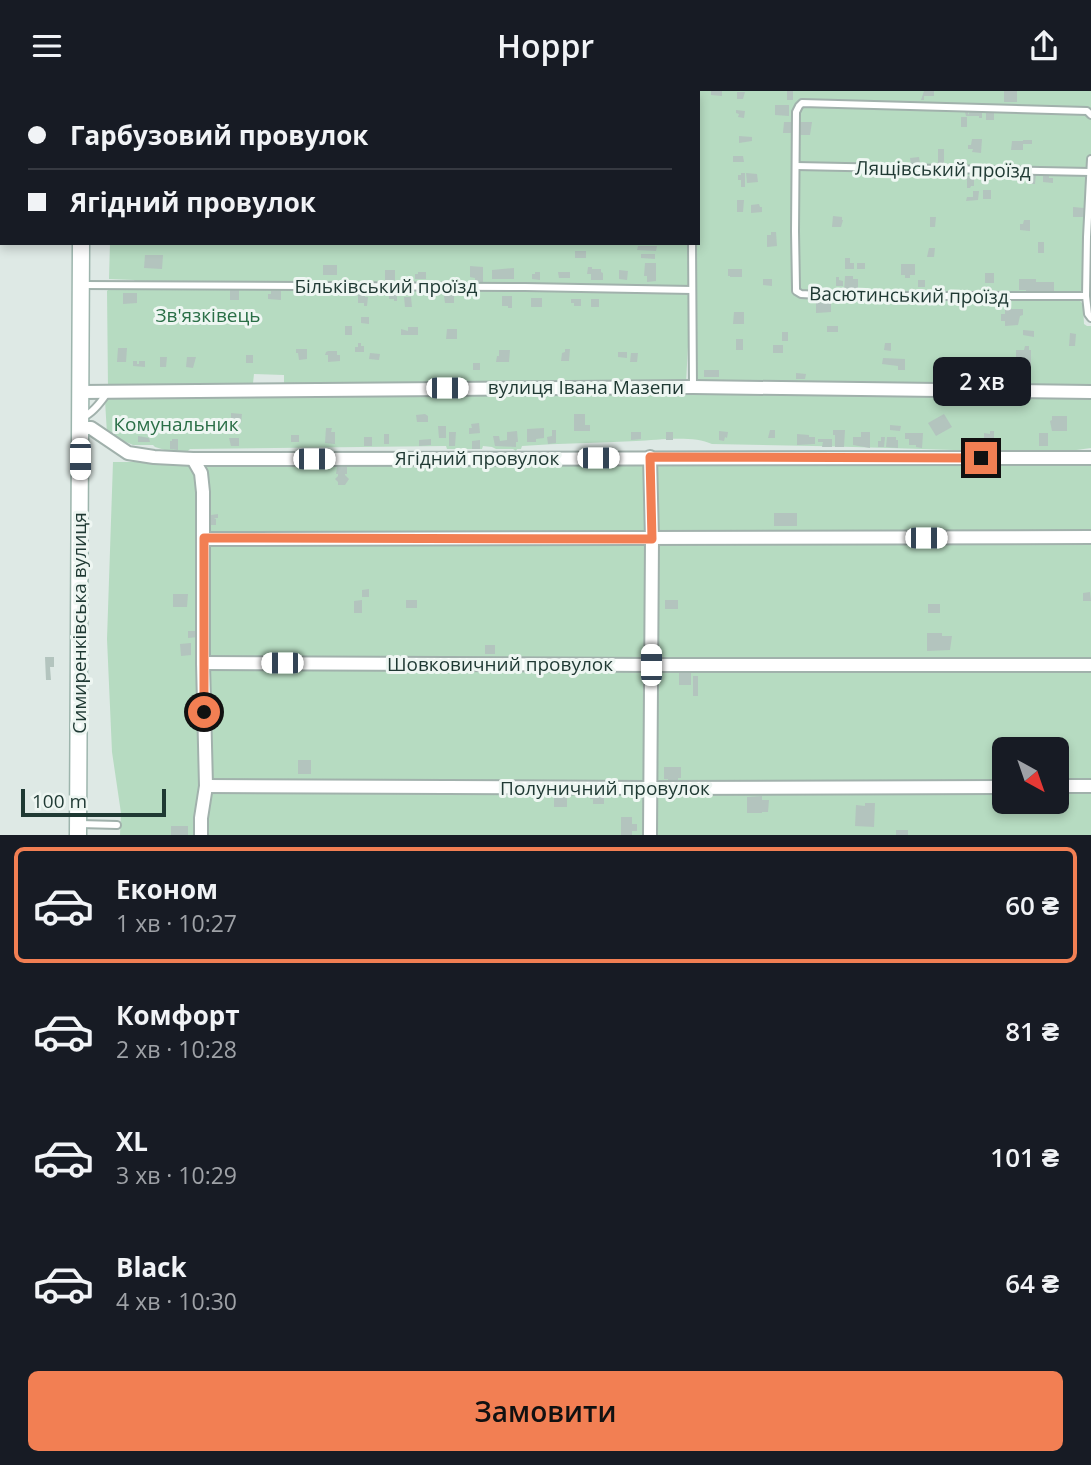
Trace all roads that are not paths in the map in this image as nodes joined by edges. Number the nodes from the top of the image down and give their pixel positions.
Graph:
1 (1091, 114) edge
2 (1091, 159) edge
3 (796, 166) junction
4 (1090, 172) edge
5 (1090, 197) edge
6 (81, 245) edge
7 (692, 245) edge
8 (1089, 280) edge
9 (81, 285) junction
10 (692, 290) junction
11 (1086, 296) junction
12 (1091, 319) edge
13 (693, 387) junction
14 (80, 392) junction
15 (108, 392) junction
16 (1091, 392) edge
17 (80, 423) junction
18 (650, 457) junction
19 (1091, 458) edge
20 (193, 459) junction
21 (1091, 537) edge
22 (204, 538) junction
23 (652, 539) junction
24 (203, 663) junction
25 (651, 665) junction
26 (1091, 665) edge
27 (205, 786) junction
28 (1069, 786) edge
29 (1091, 786) edge
30 (992, 787) edge
31 (650, 788) junction
32 (117, 825) dead end
33 (78, 829) edge
34 (201, 835) edge
35 (650, 835) edge

1 - 3 lane, Васютинський проїзд
2 - 4 lane
3 - 4 lane, Лящівський проїзд
3 - 11 lane, Васютинський проїзд
4 - 5 lane
5 - 8 lane
6 - 9 main road, Симиренківська вулиця
7 - 10 lane
8 - 11 lane
9 - 10 lane, Більківський проїзд
9 - 14 main road, Симиренківська вулиця
10 - 13 lane
11 - 12 lane
13 - 15 street, вулиця Івана Мазепи
13 - 16 street, вулиця Івана Мазепи
14 - 15 street, вулиця Івана Мазепи
14 - 17 main road, Симиренківська вулиця
15 - 17 lane
17 - 20 street, Ягідний провулок
17 - 33 main road, Симиренківська вулиця
18 - 19 street, Ягідний провулок
18 - 20 street, Ягідний провулок
18 - 23 street
20 - 22 street
21 - 23 street
22 - 23 street
22 - 24 street
23 - 25 street
24 - 25 street, Шовковичний провулок
24 - 27 street
25 - 26 street, Шовковичний провулок
25 - 31 street
27 - 31 street, Полуничний провулок
27 - 34 street
28 - 29 street
30 - 31 street, Полуничний провулок
31 - 35 street
32 - 33 lane

